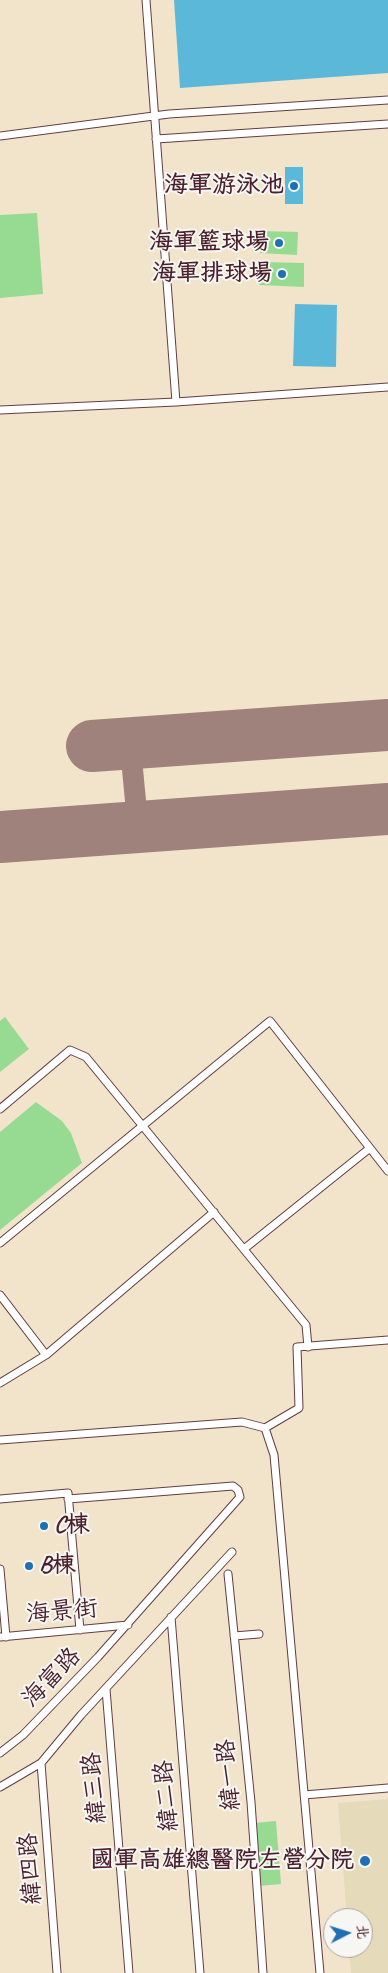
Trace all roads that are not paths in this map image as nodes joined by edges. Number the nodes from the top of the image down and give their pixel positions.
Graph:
1 (146, 0) edge
2 (388, 100) edge
3 (154, 117) junction
4 (388, 124) edge
5 (0, 136) edge
6 (156, 139) junction
7 (388, 387) edge
8 (176, 402) junction
9 (0, 410) edge
10 (0, 1109) edge
11 (142, 1126) junction
12 (370, 1148) junction
13 (388, 1171) edge
14 (214, 1212) junction
15 (0, 1242) edge
16 (244, 1249) junction
17 (0, 1295) edge
18 (7, 1305) junction
19 (0, 1310) edge
20 (388, 1340) edge
21 (308, 1347) junction
22 (46, 1355) junction
23 (0, 1383) edge
24 (265, 1428) junction
25 (0, 1440) edge
26 (68, 1496) junction
27 (0, 1499) edge
28 (232, 1552) dead end
29 (0, 1569) edge
30 (228, 1574) dead end
31 (171, 1617) junction
32 (128, 1625) junction
33 (80, 1630) junction
34 (259, 1634) dead end
35 (234, 1636) junction
36 (3, 1637) edge
37 (106, 1689) junction
38 (0, 1753) edge
39 (41, 1763) junction
40 (0, 1787) edge
41 (388, 1788) edge
42 (304, 1795) junction
43 (57, 1973) edge
44 (129, 1973) edge
45 (200, 1973) edge
46 (263, 1973) edge
47 (320, 1973) edge

1 - 3 street
2 - 3 street
3 - 5 street
3 - 6 street
4 - 6 street
6 - 8 street
7 - 8 street
8 - 9 street
10 - 11 street
11 - 12 street
11 - 14 street
11 - 15 street
12 - 13 street
12 - 16 street
14 - 16 street
14 - 22 street
16 - 21 street
17 - 18 street
18 - 19 street
18 - 22 street
20 - 21 street
21 - 24 street
22 - 23 street
24 - 25 street
24 - 42 street
26 - 27 street
26 - 32 street, 海富路
26 - 33 street
28 - 31 street
29 - 36 street
30 - 35 street, 緯一路
31 - 37 street
31 - 45 street, 緯二路
32 - 33 street, 海景街
32 - 38 street, 海富路
33 - 36 street, 海景街
34 - 35 street
35 - 46 street, 緯一路
37 - 39 street
37 - 44 street, 緯三路
39 - 40 street
39 - 43 street, 緯四路
41 - 42 street
42 - 47 street

